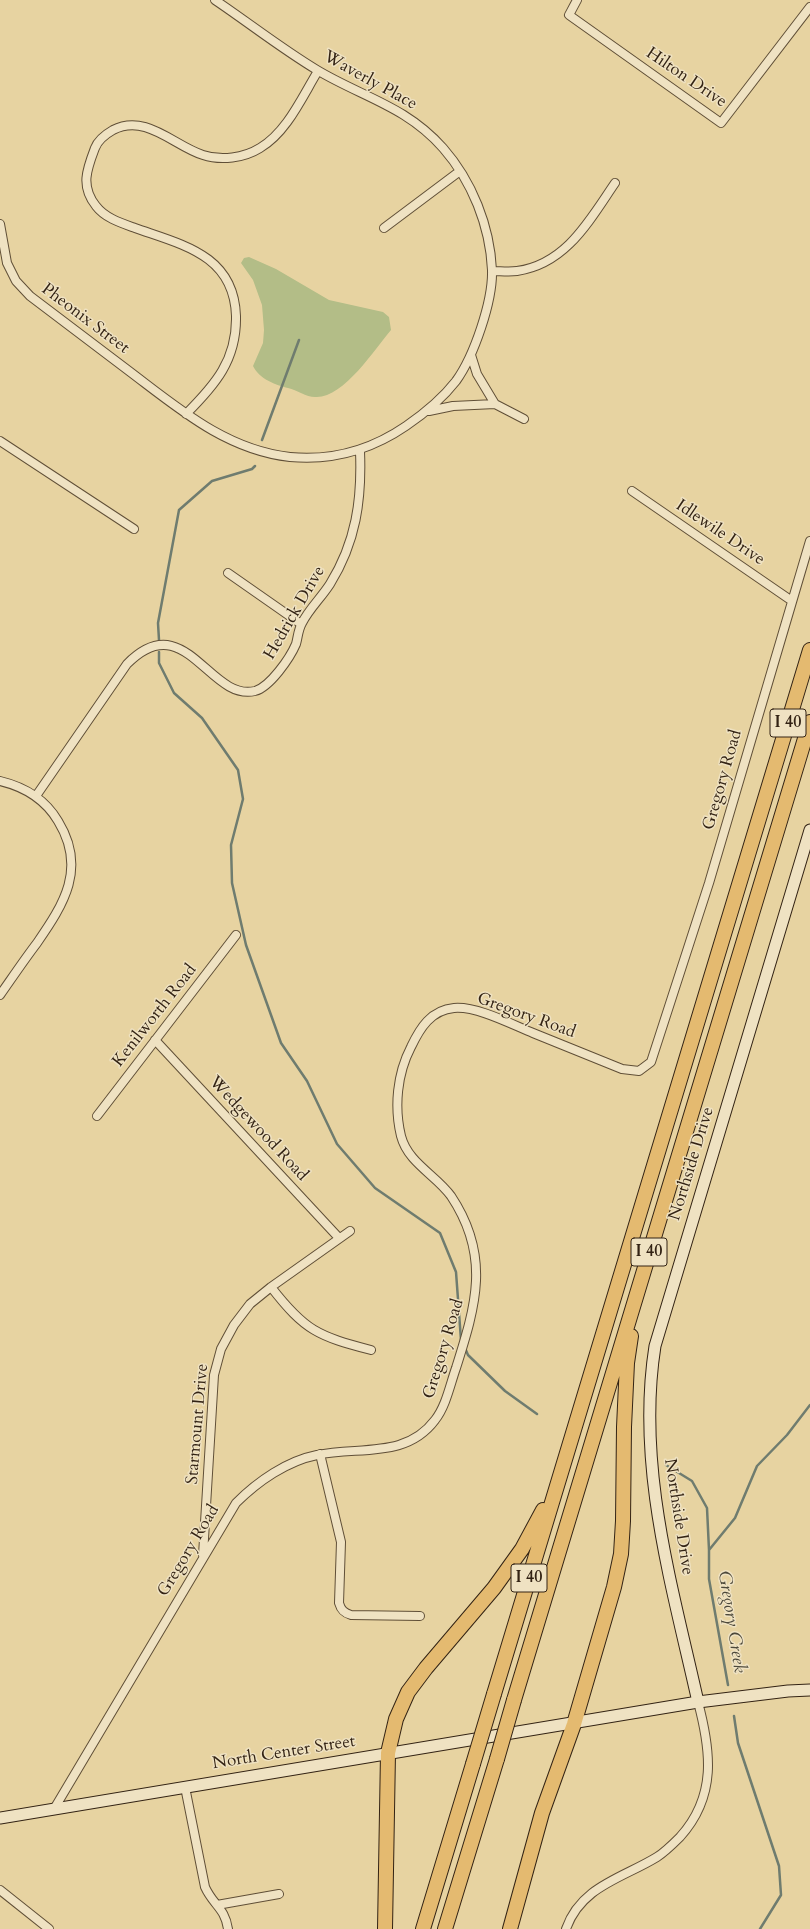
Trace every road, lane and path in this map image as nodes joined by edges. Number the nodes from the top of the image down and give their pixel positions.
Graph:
1 (215, 0) edge
2 (577, 0) edge
3 (810, 7) edge
4 (318, 71) junction
5 (460, 171) junction
6 (615, 183) dead end
7 (0, 224) edge
8 (384, 228) dead end
9 (492, 271) junction
10 (471, 355) junction
11 (495, 404) junction
12 (428, 411) junction
13 (186, 414) junction
14 (524, 419) dead end
15 (0, 441) edge
16 (360, 451) junction
17 (632, 491) dead end
18 (134, 529) dead end
19 (810, 541) edge
20 (228, 572) dead end
21 (792, 601) junction
22 (301, 624) junction
23 (810, 650) edge
24 (810, 722) edge
25 (0, 781) edge
26 (36, 796) junction
27 (810, 830) edge
28 (236, 935) dead end
29 (0, 995) edge
30 (156, 1040) junction
31 (97, 1116) dead end
32 (350, 1231) dead end
33 (340, 1238) junction
34 (653, 1238) junction
35 (271, 1287) junction
36 (371, 1350) dead end
37 (320, 1454) junction
38 (564, 1462) junction
39 (202, 1559) junction
40 (420, 1616) dead end
41 (810, 1690) edge
42 (698, 1702) junction
43 (574, 1724) junction
44 (388, 1753) junction
45 (185, 1786) junction
46 (54, 1809) junction
47 (0, 1818) edge
48 (0, 1890) edge
49 (279, 1894) dead end
50 (217, 1905) junction
51 (49, 1929) edge
52 (228, 1929) edge
53 (385, 1929) edge
54 (423, 1929) edge
55 (445, 1929) edge
56 (510, 1929) edge
57 (566, 1929) edge

1 - 4 street, Waverly Place
2 - 3 street, Hilton Drive
4 - 5 street, Waverly Place
4 - 13 street
5 - 8 street
5 - 9 street, Waverly Place
6 - 9 street
7 - 13 street, Pheonix Street
9 - 10 street, Waverly Place
10 - 11 street
10 - 12 street, Waverly Place
11 - 12 street
11 - 14 street
12 - 16 street, Pheonix Street
13 - 16 street, Pheonix Street
15 - 18 street
16 - 22 street, Hedrick Drive
17 - 21 street, Idlewile Drive
19 - 21 street, Gregory Road
20 - 22 street
21 - 37 street, Gregory Road
22 - 26 street, Hedrick Drive
23 - 38 highway, I 40
24 - 34 highway, I 40
25 - 26 street
26 - 29 street
27 - 42 street, Northside Drive
28 - 30 street, Kenilworth Road
30 - 31 street, Kenilworth Road
30 - 33 street, Wedgewood Road
32 - 33 street, Starmount Drive
33 - 35 street, Starmount Drive
34 - 43 highway
34 - 55 highway, I 40, bridge
35 - 36 street
35 - 39 street, Starmount Drive
37 - 39 street, Gregory Road
37 - 40 street
38 - 44 highway
38 - 54 highway, I 40, bridge
39 - 46 street, Gregory Road
41 - 42 street, North Center Street
42 - 43 street, North Center Street
42 - 57 street
43 - 44 street, North Center Street
43 - 56 highway
44 - 45 street, North Center Street
44 - 53 highway
45 - 46 street, North Center Street
45 - 50 street
46 - 47 street, North Center Street
48 - 51 street
49 - 50 street
50 - 52 street

